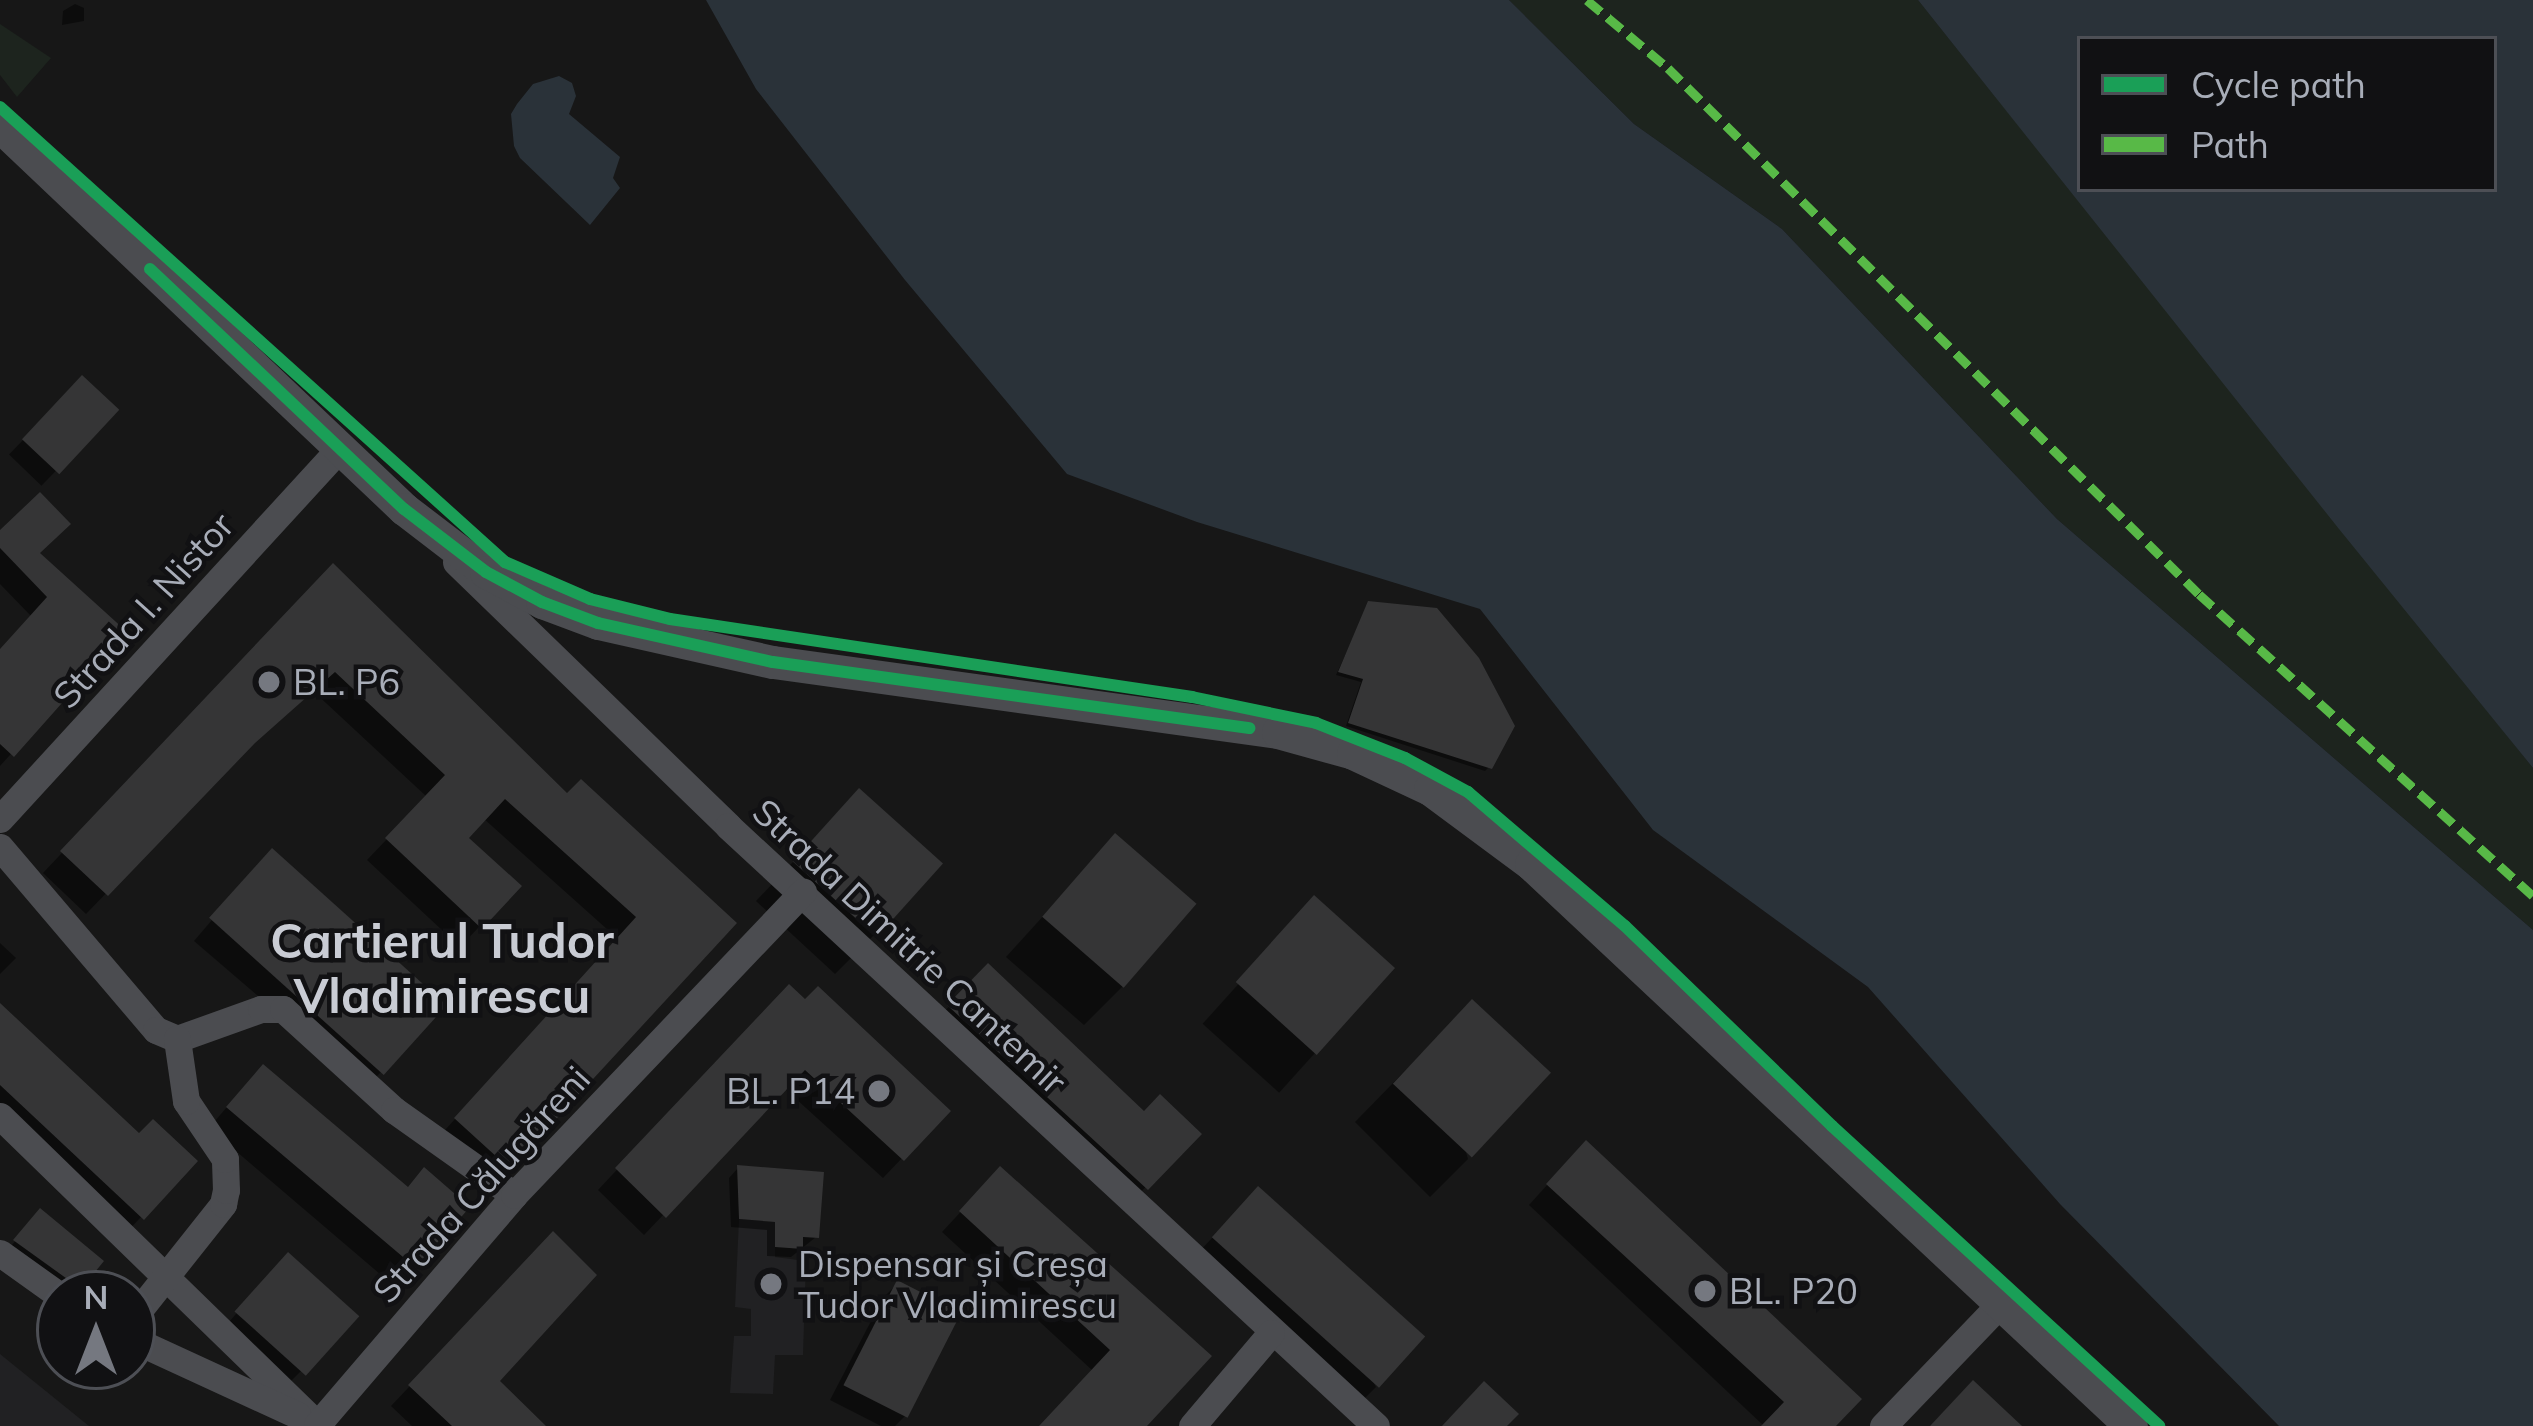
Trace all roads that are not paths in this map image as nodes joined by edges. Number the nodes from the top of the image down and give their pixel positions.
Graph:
1 (0, 126) edge
2 (339, 449) junction
3 (404, 509) junction
4 (0, 819) edge
5 (0, 847) edge
6 (803, 891) junction
7 (177, 1039) junction
8 (0, 1117) edge
9 (514, 1195) junction
10 (0, 1252) edge
11 (166, 1277) junction
12 (36, 1278) edge
13 (156, 1289) edge
14 (2001, 1303) junction
15 (1271, 1333) junction
16 (156, 1350) edge
17 (318, 1425) edge
18 (1192, 1426) edge
19 (1376, 1426) edge
20 (1883, 1426) edge
21 (2131, 1426) edge

1 - 2 street
2 - 3 street
2 - 4 street, Strada I. Nistor
3 - 6 street, Strada Dimitrie Cantemir
3 - 14 street
5 - 7 street
6 - 9 street, Strada Călugăreni
6 - 15 street, Strada Dimitrie Cantemir
7 - 9 street
7 - 11 street
8 - 11 street
9 - 17 street, Strada Călugăreni
10 - 12 street
11 - 13 street
11 - 17 street
14 - 20 street
14 - 21 street
15 - 18 street
15 - 19 street, Strada Dimitrie Cantemir
16 - 17 street

